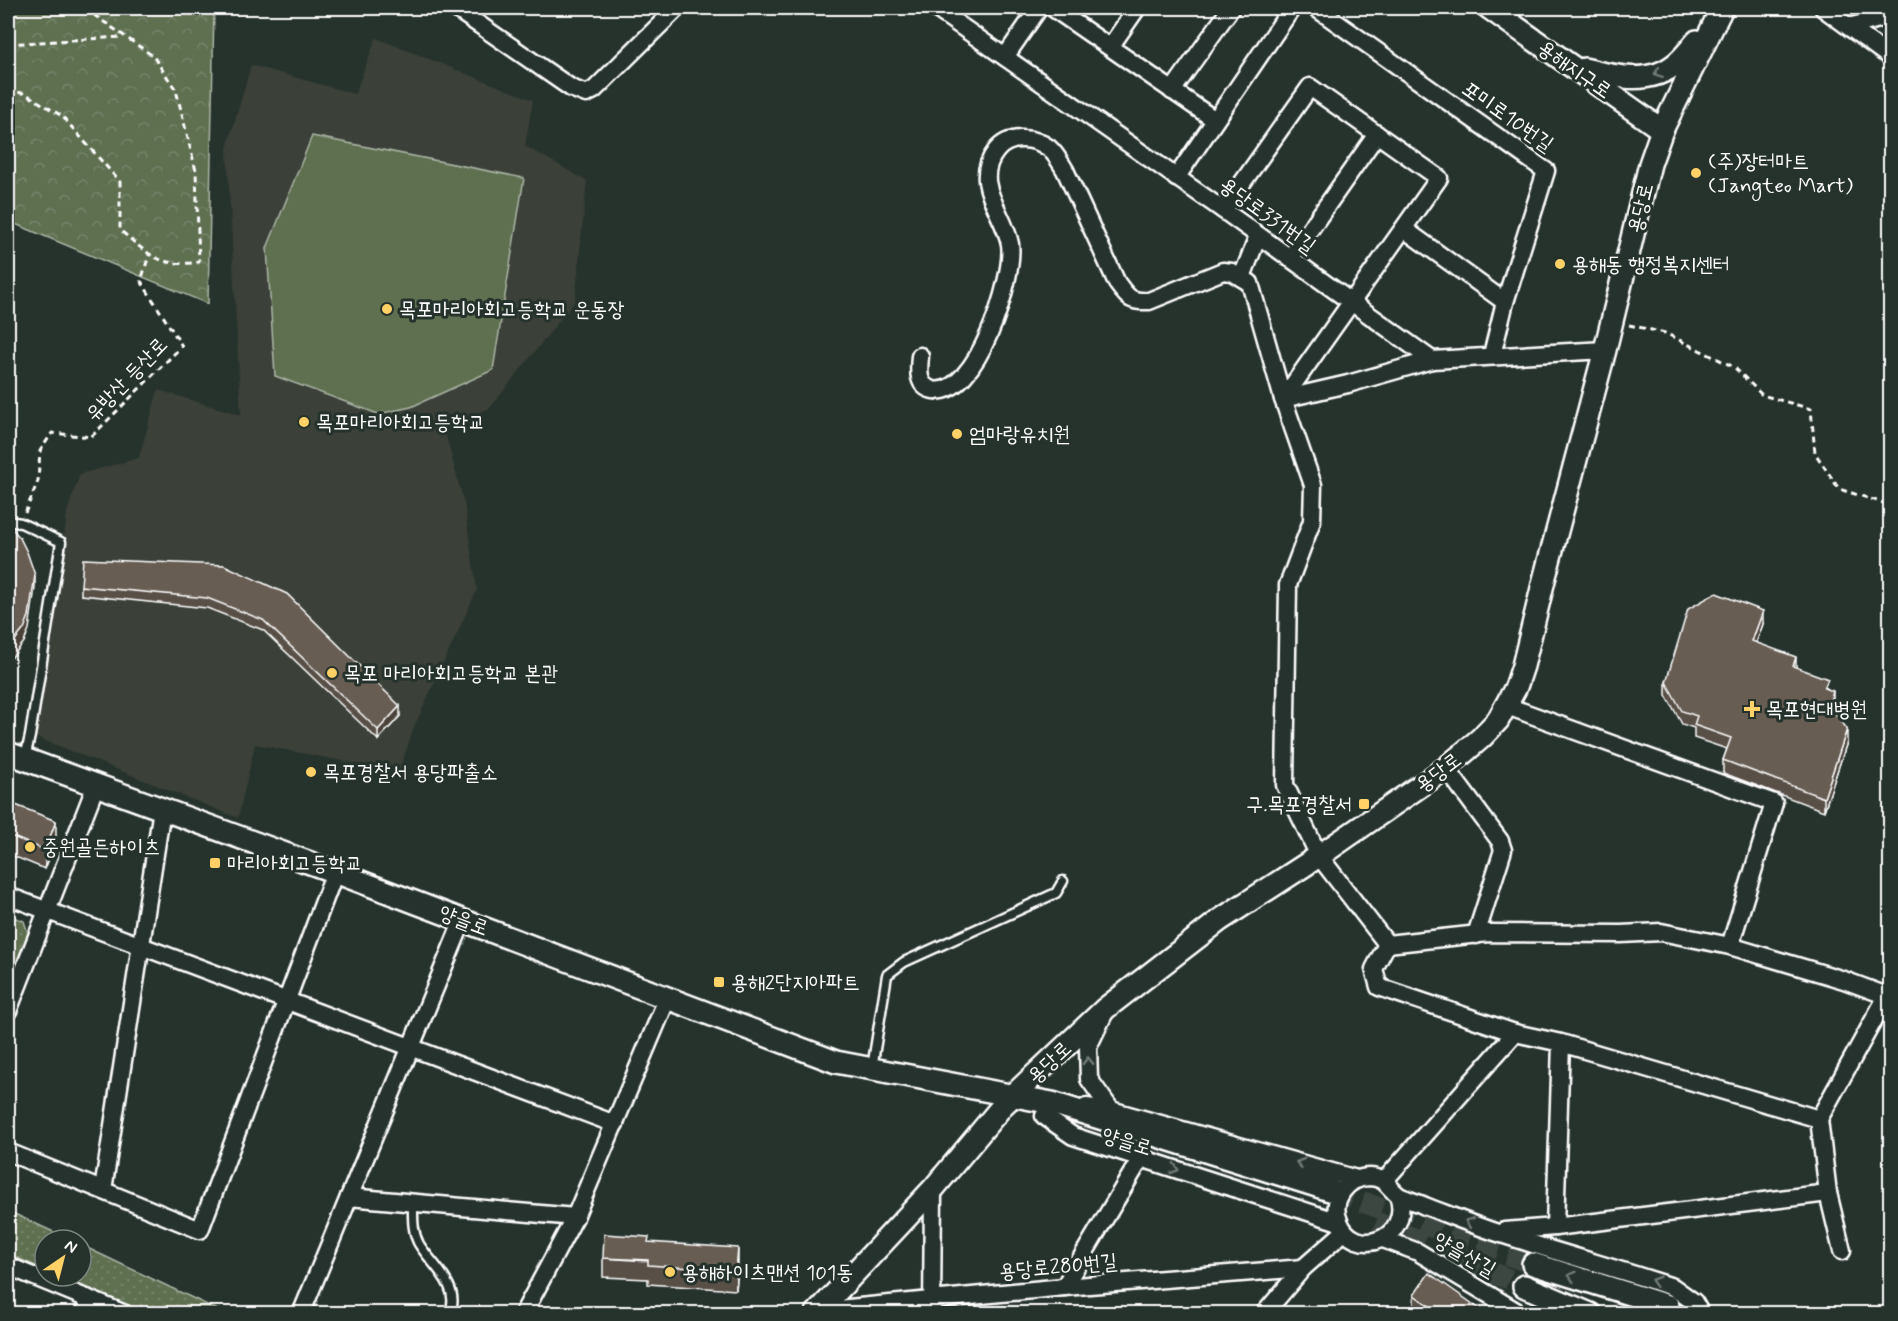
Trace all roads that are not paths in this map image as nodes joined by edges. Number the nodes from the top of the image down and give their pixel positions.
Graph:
1 (455, 8) edge
2 (676, 8) edge
3 (934, 8) edge
4 (1039, 8) edge
5 (1053, 8) edge
6 (1137, 8) edge
7 (1232, 8) edge
8 (1292, 8) edge
9 (1316, 8) edge
10 (1489, 8) edge
11 (1823, 8) edge
12 (1719, 14) edge
13 (1890, 16) edge
14 (1849, 27) junction
15 (1110, 47) junction
16 (1005, 57) junction
17 (1890, 57) edge
18 (1571, 66) junction
19 (1172, 90) junction
20 (1215, 120) junction
21 (1662, 130) junction
22 (1377, 134) junction
23 (1176, 178) junction
24 (1223, 210) junction
25 (1404, 229) junction
26 (1258, 236) junction
27 (1290, 258) junction
28 (1242, 277) junction
29 (1505, 302) junction
30 (1351, 303) junction
31 (1605, 350) junction
32 (1492, 355) junction
33 (920, 356) dead end
34 (1432, 360) junction
35 (1283, 399) junction
36 (8, 521) edge
37 (1507, 706) junction
38 (16, 756) edge
39 (1446, 768) junction
40 (96, 785) junction
41 (162, 809) junction
42 (1318, 856) junction
43 (335, 872) junction
44 (1063, 881) dead end
45 (8, 896) edge
46 (46, 910) junction
47 (464, 920) junction
48 (1476, 935) junction
49 (1386, 944) junction
50 (142, 946) junction
51 (1730, 946) junction
52 (1889, 996) edge
53 (667, 999) junction
54 (287, 1000) junction
55 (1106, 1008) junction
56 (8, 1011) edge
57 (1515, 1033) junction
58 (1561, 1043) junction
59 (411, 1047) junction
60 (872, 1069) junction
61 (1009, 1099) junction
62 (1048, 1109) junction
63 (1111, 1110) junction
64 (1819, 1119) junction
65 (615, 1124) junction
66 (8, 1152) edge
67 (1140, 1158) junction
68 (1357, 1179) junction
69 (1384, 1181) junction
70 (933, 1189) junction
71 (104, 1190) junction
72 (1828, 1193) junction
73 (1398, 1195) junction
74 (349, 1197) junction
75 (1332, 1197) tunnel mouth
76 (412, 1203) junction
77 (575, 1217) junction
78 (1342, 1227) junction
79 (1555, 1227) junction
80 (1494, 1232) junction
81 (1383, 1239) junction
82 (1842, 1251) dead end
83 (1533, 1264) tunnel mouth
84 (8, 1266) edge
85 (1303, 1268) junction
86 (1524, 1286) tunnel mouth
87 (1065, 1287) junction
88 (86, 1306) edge
89 (1668, 1306) tunnel mouth
90 (932, 1308) edge
91 (817, 1312) edge
92 (125, 1314) edge
93 (301, 1314) edge
94 (449, 1314) edge
95 (523, 1314) edge
96 (1264, 1314) edge
97 (1521, 1314) edge
98 (1590, 1314) edge
99 (1701, 1314) edge

1 - 2 street
3 - 16 street, 용당로331번길
4 - 16 street
5 - 15 street
6 - 15 street
7 - 19 street
8 - 20 street
9 - 29 street, 포미로10번길
10 - 18 street, 용해지구로
11 - 14 street
12 -> 18 street
12 - 21 street, 용당로
13 - 14 street
14 - 17 street
15 - 19 street
16 - 23 street, 용당로331번길
18 - 21 street, 용해지구로
19 - 20 street
20 - 23 street
21 - 31 street, 용당로
22 - 24 street
22 - 25 street
22 - 27 street
23 - 24 street, 용당로331번길
24 - 26 street, 용당로331번길
25 - 29 street
25 - 30 street
26 - 27 street, 용당로331번길
26 - 28 street
27 - 30 street, 용당로331번길
28 - 33 street
28 - 35 street
29 - 32 street, 포미로10번길
30 - 34 street, 용당로331번길
30 - 35 street
31 - 32 street
31 - 37 street, 용당로
32 - 34 street
34 - 35 street
35 - 42 street
36 - 38 lane
37 - 39 street, 용당로
37 - 51 street
38 - 40 street, 양을로
39 - 42 street, 용당로
39 - 48 street
40 - 41 street, 양을로
40 - 46 street
41 - 43 street, 양을로
41 - 50 street
42 - 49 street
42 - 55 street, 용당로
43 - 47 street, 양을로
43 - 54 street
44 - 60 lane
45 - 46 street
46 - 50 street
46 - 56 street
47 - 53 street, 양을로
47 - 59 street
48 - 49 street
48 - 51 street
49 - 57 street
50 - 54 street
50 - 71 street
51 - 52 street
52 - 64 street
53 - 60 street, 양을로
53 - 65 street
54 - 59 street
54 - 71 street
55 - 61 street, 용당로
63 -> 55 street
57 - 58 street
57 - 69 street
58 - 64 street
58 - 79 street
59 - 65 street
59 - 74 street
60 - 61 street, 양을로
61 - 62 street, 양을로
61 - 70 street, 용당로
62 - 63 street
62 - 67 street
62 - 75 street, 양을로
68 -> 63 street
64 - 72 street
65 - 77 street
66 - 71 street
67 -> 78 street
67 - 87 street
68 - 69 street
68 - 78 street
69 - 73 street
70 - 90 street
70 - 91 street, 용당로
72 - 79 street
72 - 82 street
80 -> 73 street
73 - 81 street
74 - 76 street
74 - 93 street
76 - 77 street
76 - 94 lane
77 - 95 street
78 - 81 street
78 - 85 street
79 - 80 street
99 -> 80 street
81 - 97 street, 양을산길
89 -> 83 street
84 - 88 street
85 - 87 street, 용당로280번길
85 - 96 street
86 - 98 street
87 - 90 street, 용당로280번길
88 - 92 street
90 - 91 street, 용당로280번길

